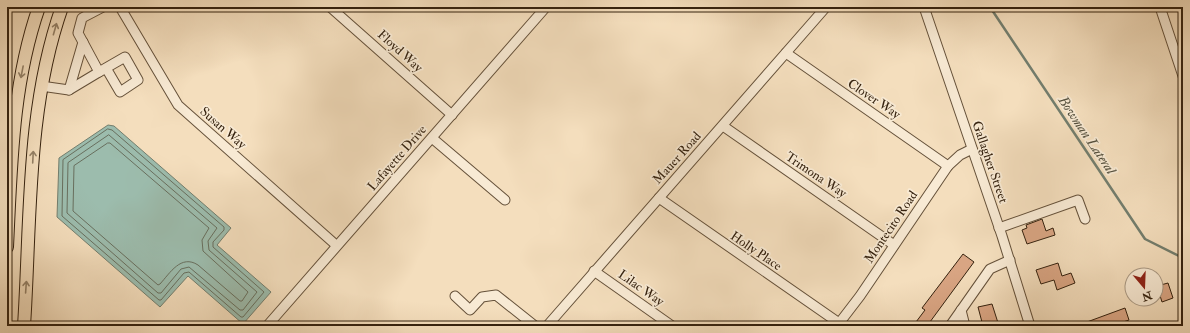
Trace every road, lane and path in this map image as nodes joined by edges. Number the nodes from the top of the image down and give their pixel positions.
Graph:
1 (39, 7) edge
2 (62, 7) edge
3 (103, 7) edge
4 (120, 7) edge
5 (330, 7) edge
6 (546, 7) edge
7 (826, 7) edge
8 (924, 7) edge
9 (1160, 7) edge
10 (83, 42) junction
11 (786, 53) junction
12 (1183, 76) edge
13 (41, 86) junction
14 (69, 90) junction
15 (452, 115) junction
16 (723, 126) junction
17 (432, 138) junction
18 (972, 149) junction
19 (948, 166) junction
20 (659, 198) junction
21 (505, 200) dead end
22 (1085, 219) dead end
23 (999, 228) junction
24 (336, 245) junction
25 (894, 245) junction
26 (7, 247) edge
27 (1010, 260) junction
28 (594, 271) junction
29 (455, 296) dead end
30 (961, 310) junction
31 (838, 325) edge
32 (24, 326) edge
33 (267, 326) edge
34 (536, 326) edge
35 (547, 326) edge
36 (672, 326) edge
37 (950, 326) edge
38 (965, 326) edge
39 (1030, 326) edge

1 -> 26 main road
13 -> 2 main road
3 - 10 street
4 - 24 street, Susan Way
5 - 15 street, Floyd Way
6 - 15 street, Lafayette Drive
7 - 11 street, Mauer Road
8 - 18 street, Gallagher Street
9 - 12 street
10 - 14 street
10 - 14 street
11 - 16 street, Mauer Road
11 - 19 street, Clover Way
13 - 14 street
32 -> 13 main road
15 - 17 street, Lafayette Drive
16 - 20 street, Mauer Road
16 - 25 street, Trimona Way
17 - 21 street
17 - 24 street, Lafayette Drive
18 - 19 street, Montecito Road
18 - 23 street, Gallagher Street
19 - 25 street, Montecito Road
20 - 28 street, Mauer Road
20 - 31 street, Holly Place
22 - 23 street
23 - 27 street, Gallagher Street
24 - 33 street, Lafayette Drive
25 - 31 street, Montecito Road
27 - 30 street
27 - 39 street, Gallagher Street
28 - 35 street, Mauer Road
28 - 36 street, Lilac Way
29 - 34 street
30 - 37 street
30 - 38 street

